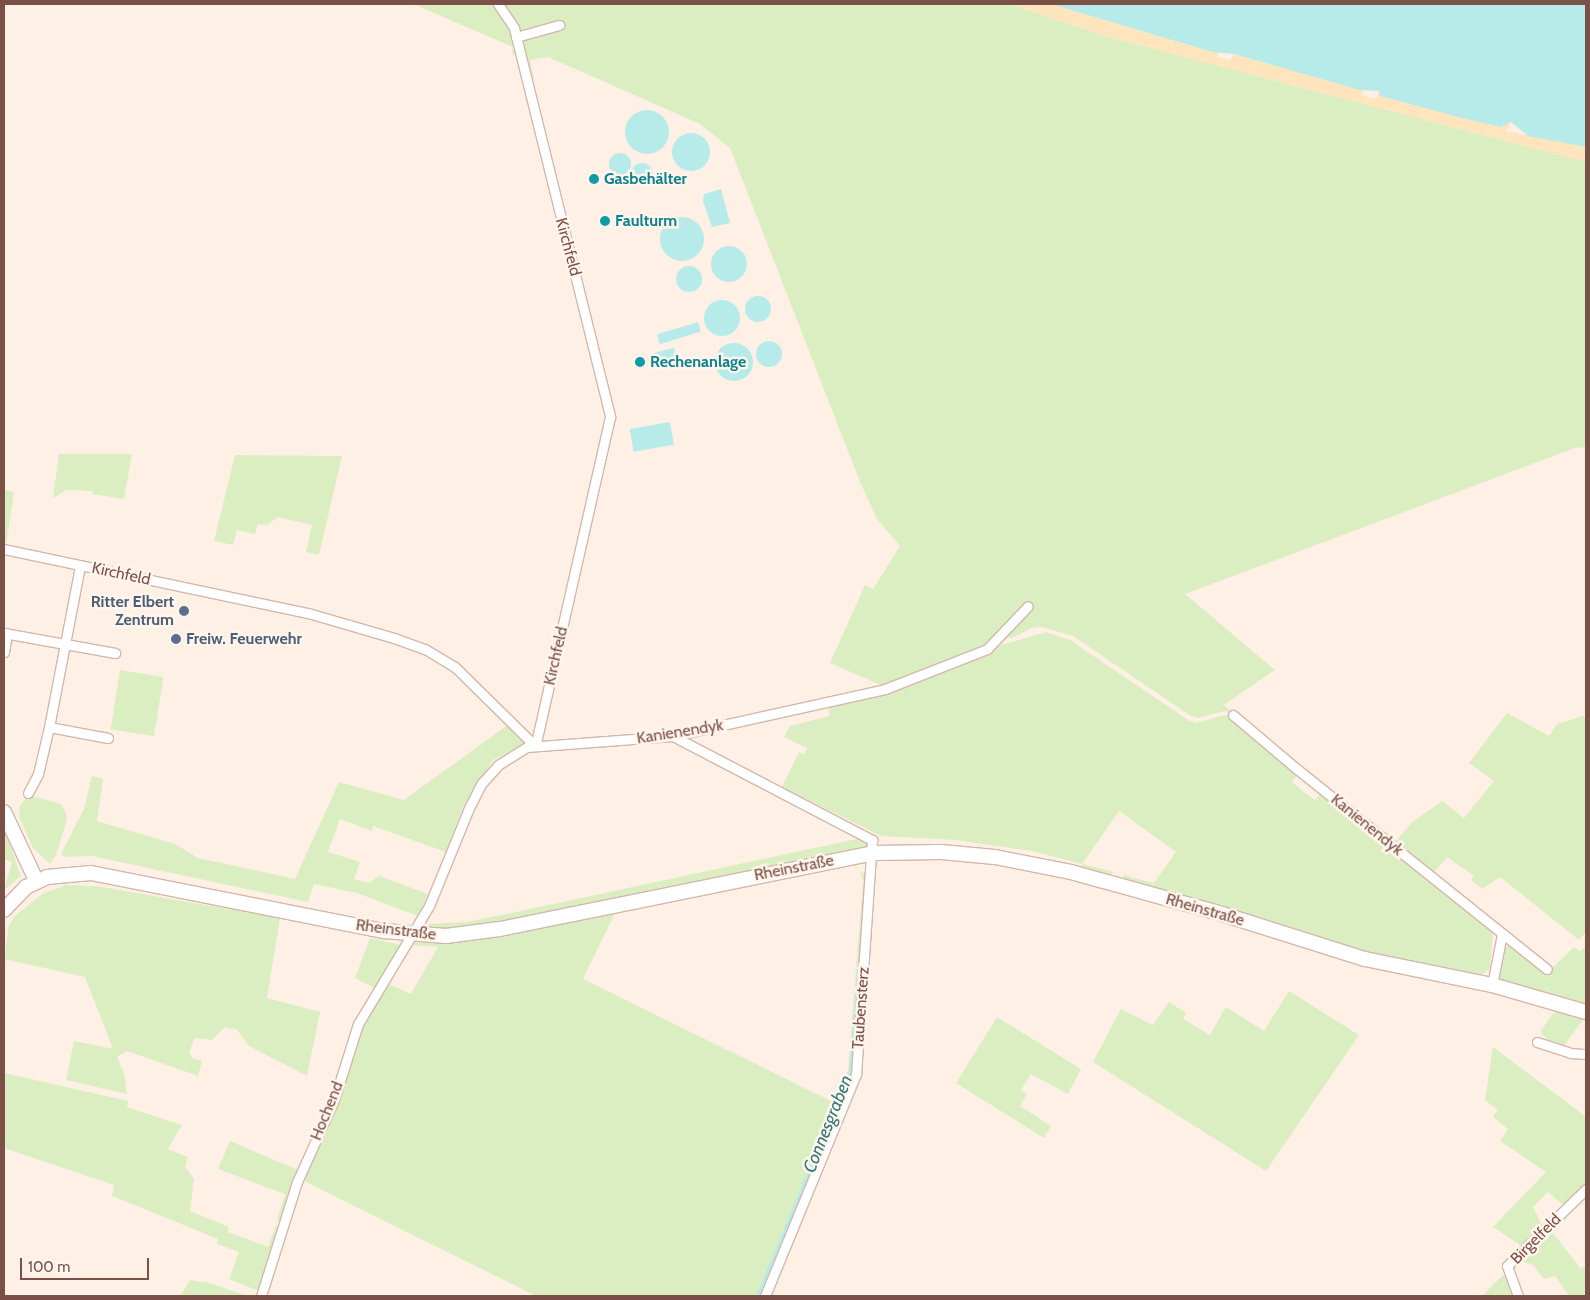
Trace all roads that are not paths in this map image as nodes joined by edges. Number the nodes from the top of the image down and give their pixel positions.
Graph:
1 (498, 4) edge
2 (559, 25) dead end
3 (516, 37) junction
4 (4, 549) edge
5 (80, 566) junction
6 (1028, 606) dead end
7 (6, 633) edge
8 (65, 645) junction
9 (4, 652) edge
10 (115, 653) dead end
11 (1233, 715) dead end
12 (49, 727) junction
13 (673, 736) junction
14 (108, 738) dead end
15 (535, 746) junction
16 (28, 794) dead end
17 (4, 812) edge
18 (874, 853) junction
19 (37, 882) junction
20 (4, 910) edge
21 (1502, 934) junction
22 (412, 935) junction
23 (1547, 969) dead end
24 (1492, 985) junction
25 (1586, 1012) edge
26 (1537, 1042) dead end
27 (1586, 1054) edge
28 (1586, 1189) edge
29 (261, 1296) edge
30 (764, 1296) edge
31 (1518, 1296) edge

1 - 3 street, Kirchfeld
2 - 3 street
3 - 15 street, Kirchfeld
4 - 5 street, Kirchfeld
5 - 8 street
5 - 15 street, Kirchfeld
6 - 13 street, Kanienendyk
7 - 8 street
7 - 9 street
8 - 10 street
8 - 12 street
11 - 21 street, Kanienendyk
12 - 14 street
12 - 16 street
13 - 15 street, Kanienendyk
13 - 18 street
15 - 22 street, Kanienendyk
17 - 19 main road
18 - 22 main road, Rheinstraße
18 - 24 main road, Rheinstraße
18 - 30 street, Taubensterz
19 - 20 main road, Rheinstraße
19 - 22 main road, Rheinstraße
21 - 23 street, Kanienendyk
21 - 24 street
22 - 29 street, Hochend
24 - 25 main road, Rheinstraße
26 - 27 street
28 - 31 street, Birgelfeld

